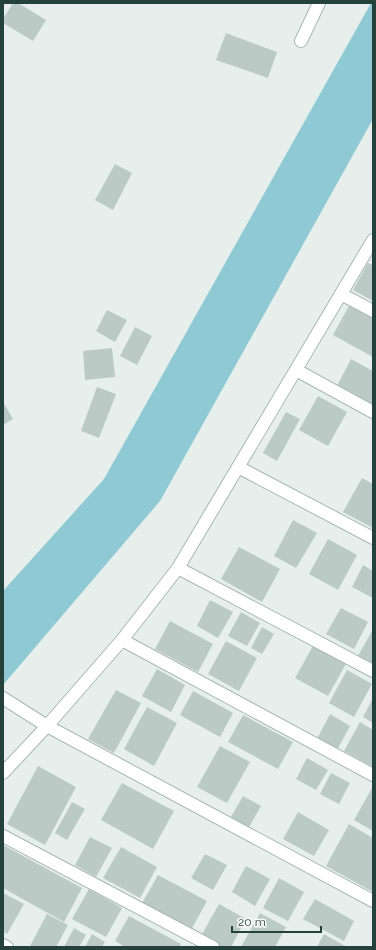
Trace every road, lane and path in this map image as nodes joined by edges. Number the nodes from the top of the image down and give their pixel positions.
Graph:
1 (319, 3) edge
2 (301, 41) dead end
3 (373, 240) edge
4 (341, 294) junction
5 (373, 311) edge
6 (296, 370) junction
7 (373, 412) edge
8 (238, 467) junction
9 (373, 538) edge
10 (178, 568) junction
11 (122, 640) junction
12 (373, 672) edge
13 (3, 698) edge
14 (47, 726) junction
15 (3, 773) edge
16 (373, 775) edge
17 (3, 836) edge
18 (373, 901) edge
19 (3, 945) edge
20 (7, 947) edge
21 (212, 947) edge

1 - 2 street
3 - 4 street
4 - 5 street
4 - 6 street
6 - 7 street
6 - 8 street
8 - 9 street
8 - 10 street
10 - 11 street
10 - 12 street
11 - 14 street
11 - 16 street
13 - 14 street
14 - 15 street
14 - 18 street
17 - 21 street
19 - 20 street

